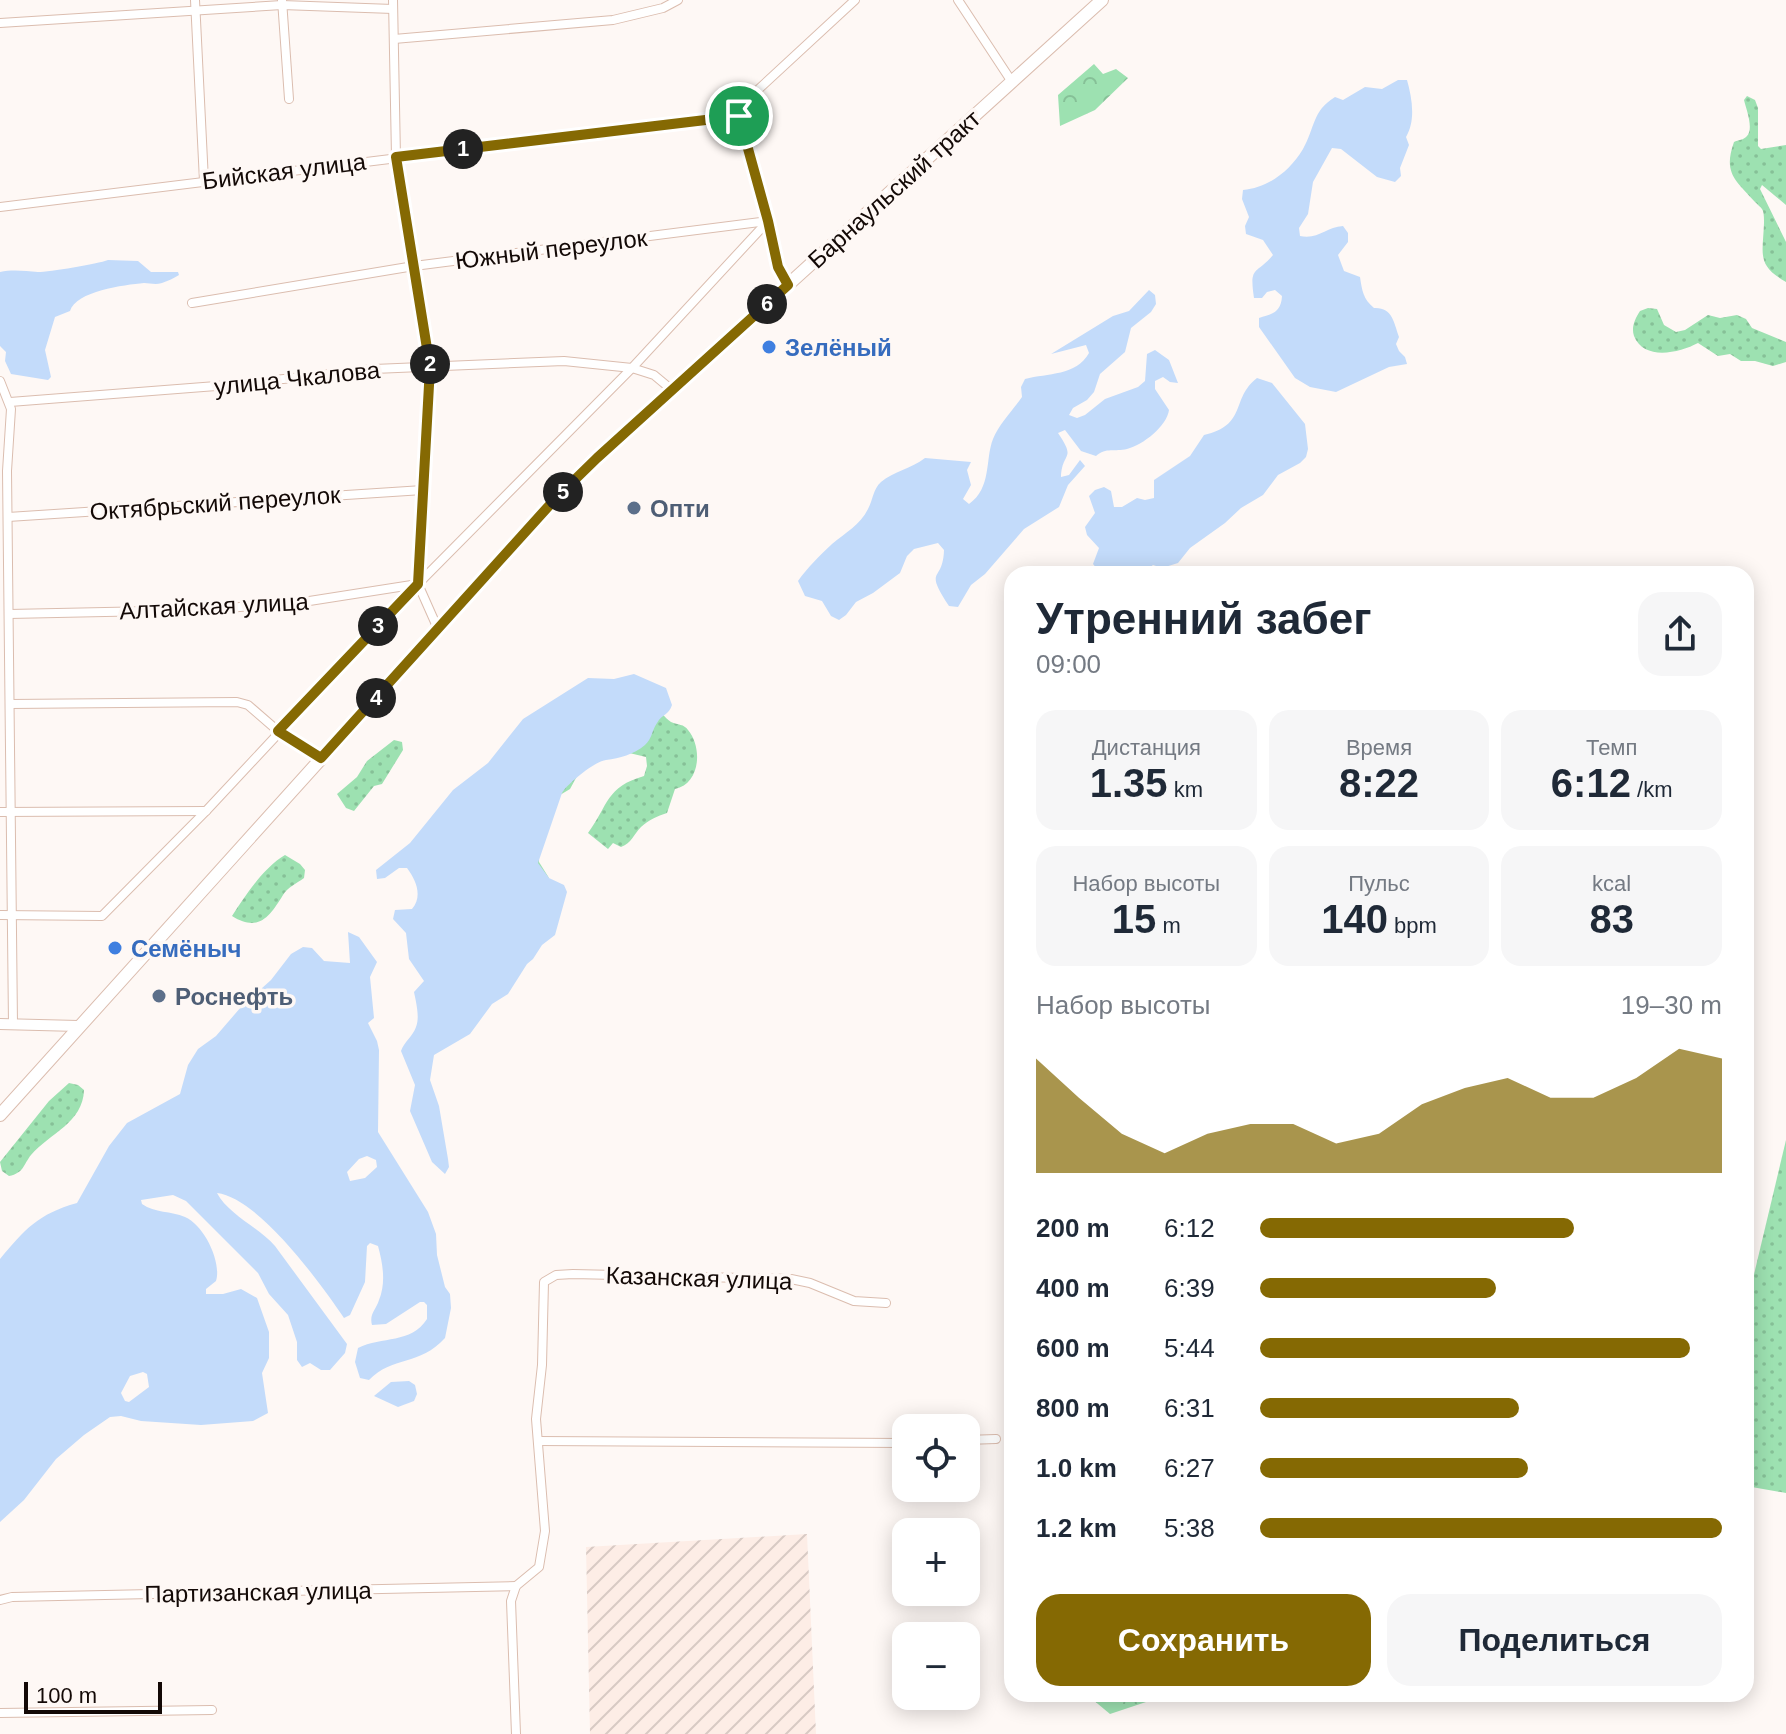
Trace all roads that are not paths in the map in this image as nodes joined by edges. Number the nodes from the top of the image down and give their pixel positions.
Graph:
1 (678, 0) edge
2 (855, 0) edge
3 (958, 0) edge
4 (1102, 0) edge
5 (282, 3) edge
6 (393, 4) edge
7 (196, 5) edge
8 (0, 23) edge
9 (394, 39) junction
10 (1012, 82) junction
11 (289, 99) dead end
12 (739, 116) junction
13 (396, 157) junction
14 (204, 181) junction
15 (0, 207) edge
16 (768, 221) junction
17 (414, 266) junction
18 (788, 285) junction
19 (192, 303) dead end
20 (430, 367) junction
21 (632, 368) junction
22 (0, 381) edge
23 (672, 390) junction
24 (10, 402) junction
25 (423, 490) junction
26 (8, 517) junction
27 (418, 584) junction
28 (9, 614) junction
29 (438, 629) junction
30 (10, 704) junction
31 (278, 731) junction
32 (321, 758) junction
33 (206, 811) junction
34 (0, 812) edge
35 (11, 812) junction
36 (0, 915) edge
37 (12, 915) junction
38 (0, 1024) edge
39 (13, 1024) junction
40 (78, 1026) junction
41 (0, 1115) edge
42 (886, 1303) dead end
43 (996, 1439) dead end
44 (980, 1440) edge
45 (538, 1441) junction
46 (892, 1444) edge
47 (516, 1586) junction
48 (0, 1600) edge
49 (212, 1710) dead end
50 (0, 1713) edge
51 (516, 1734) edge

1 - 9 street
2 - 12 street
3 - 10 street
4 - 10 main road, Барнаульский тракт
5 - 6 street
5 - 7 street
5 - 11 street
6 - 9 street
7 - 8 street
7 - 14 street
9 - 13 street
10 - 18 main road, Барнаульский тракт
12 - 13 street, Бийская улица
12 - 16 street
13 - 14 street, Бийская улица
13 - 17 street
14 - 15 street, Бийская улица
16 - 17 street, Южный переулок
16 - 18 street
16 - 21 street
17 - 19 street, Южный переулок
17 - 20 street
18 - 23 main road, Барнаульский тракт
20 - 21 street, улица Чкалова
20 - 24 street, улица Чкалова
20 - 25 street
21 - 23 street, улица Чкалова
21 - 27 street
22 - 24 street
23 - 29 main road, Барнаульский тракт
24 - 26 street
25 - 26 street, Октябрьский переулок
25 - 27 street
26 - 28 street
27 - 28 street, Алтайская улица
27 - 29 street
27 - 31 street
28 - 30 street
29 - 32 main road, Барнаульский тракт
30 - 31 street
30 - 35 street
31 - 32 street
31 - 33 street
32 - 40 main road, Барнаульский тракт
33 - 35 street
33 - 37 street
34 - 35 street
35 - 37 street
36 - 37 street
37 - 39 street
38 - 39 street
39 - 40 street
40 - 41 main road, Барнаульский тракт
42 - 45 street, Казанская улица
43 - 44 street
45 - 46 street
45 - 47 street
47 - 48 street, Партизанская улица
47 - 51 street
49 - 50 street

